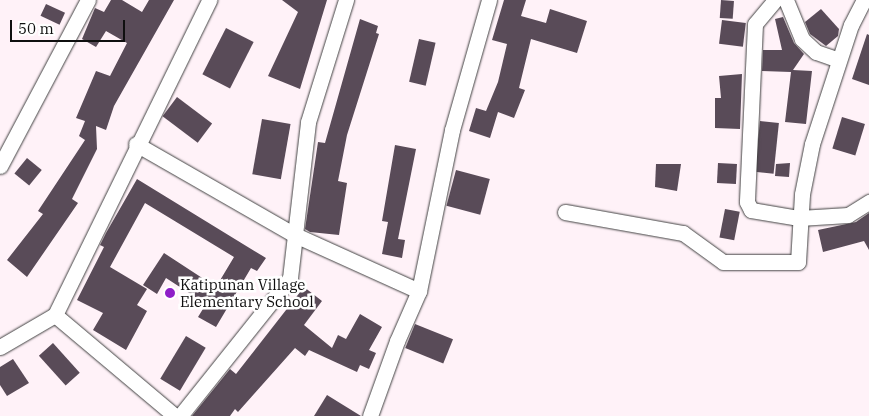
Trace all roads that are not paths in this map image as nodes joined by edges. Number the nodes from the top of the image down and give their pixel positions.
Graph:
1 (88, 0) edge
2 (209, 0) edge
3 (346, 0) edge
4 (489, 0) edge
5 (775, 0) edge
6 (786, 0) edge
7 (862, 1) edge
8 (840, 60) junction
9 (136, 144) junction
10 (5, 147) edge
11 (0, 166) edge
12 (869, 202) edge
13 (565, 212) dead end
14 (799, 218) junction
15 (295, 235) junction
16 (420, 291) junction
17 (55, 316) junction
18 (0, 347) edge
19 (176, 416) edge
20 (180, 416) edge
21 (370, 416) edge

1 - 10 street
2 - 9 street
3 - 15 street
4 - 16 street
5 - 14 street
6 - 8 street
7 - 8 street
8 - 14 street
9 - 15 street
9 - 17 street
10 - 11 street
12 - 14 street
13 - 14 street
15 - 16 street
15 - 20 street
16 - 21 street
17 - 18 street
17 - 19 street

